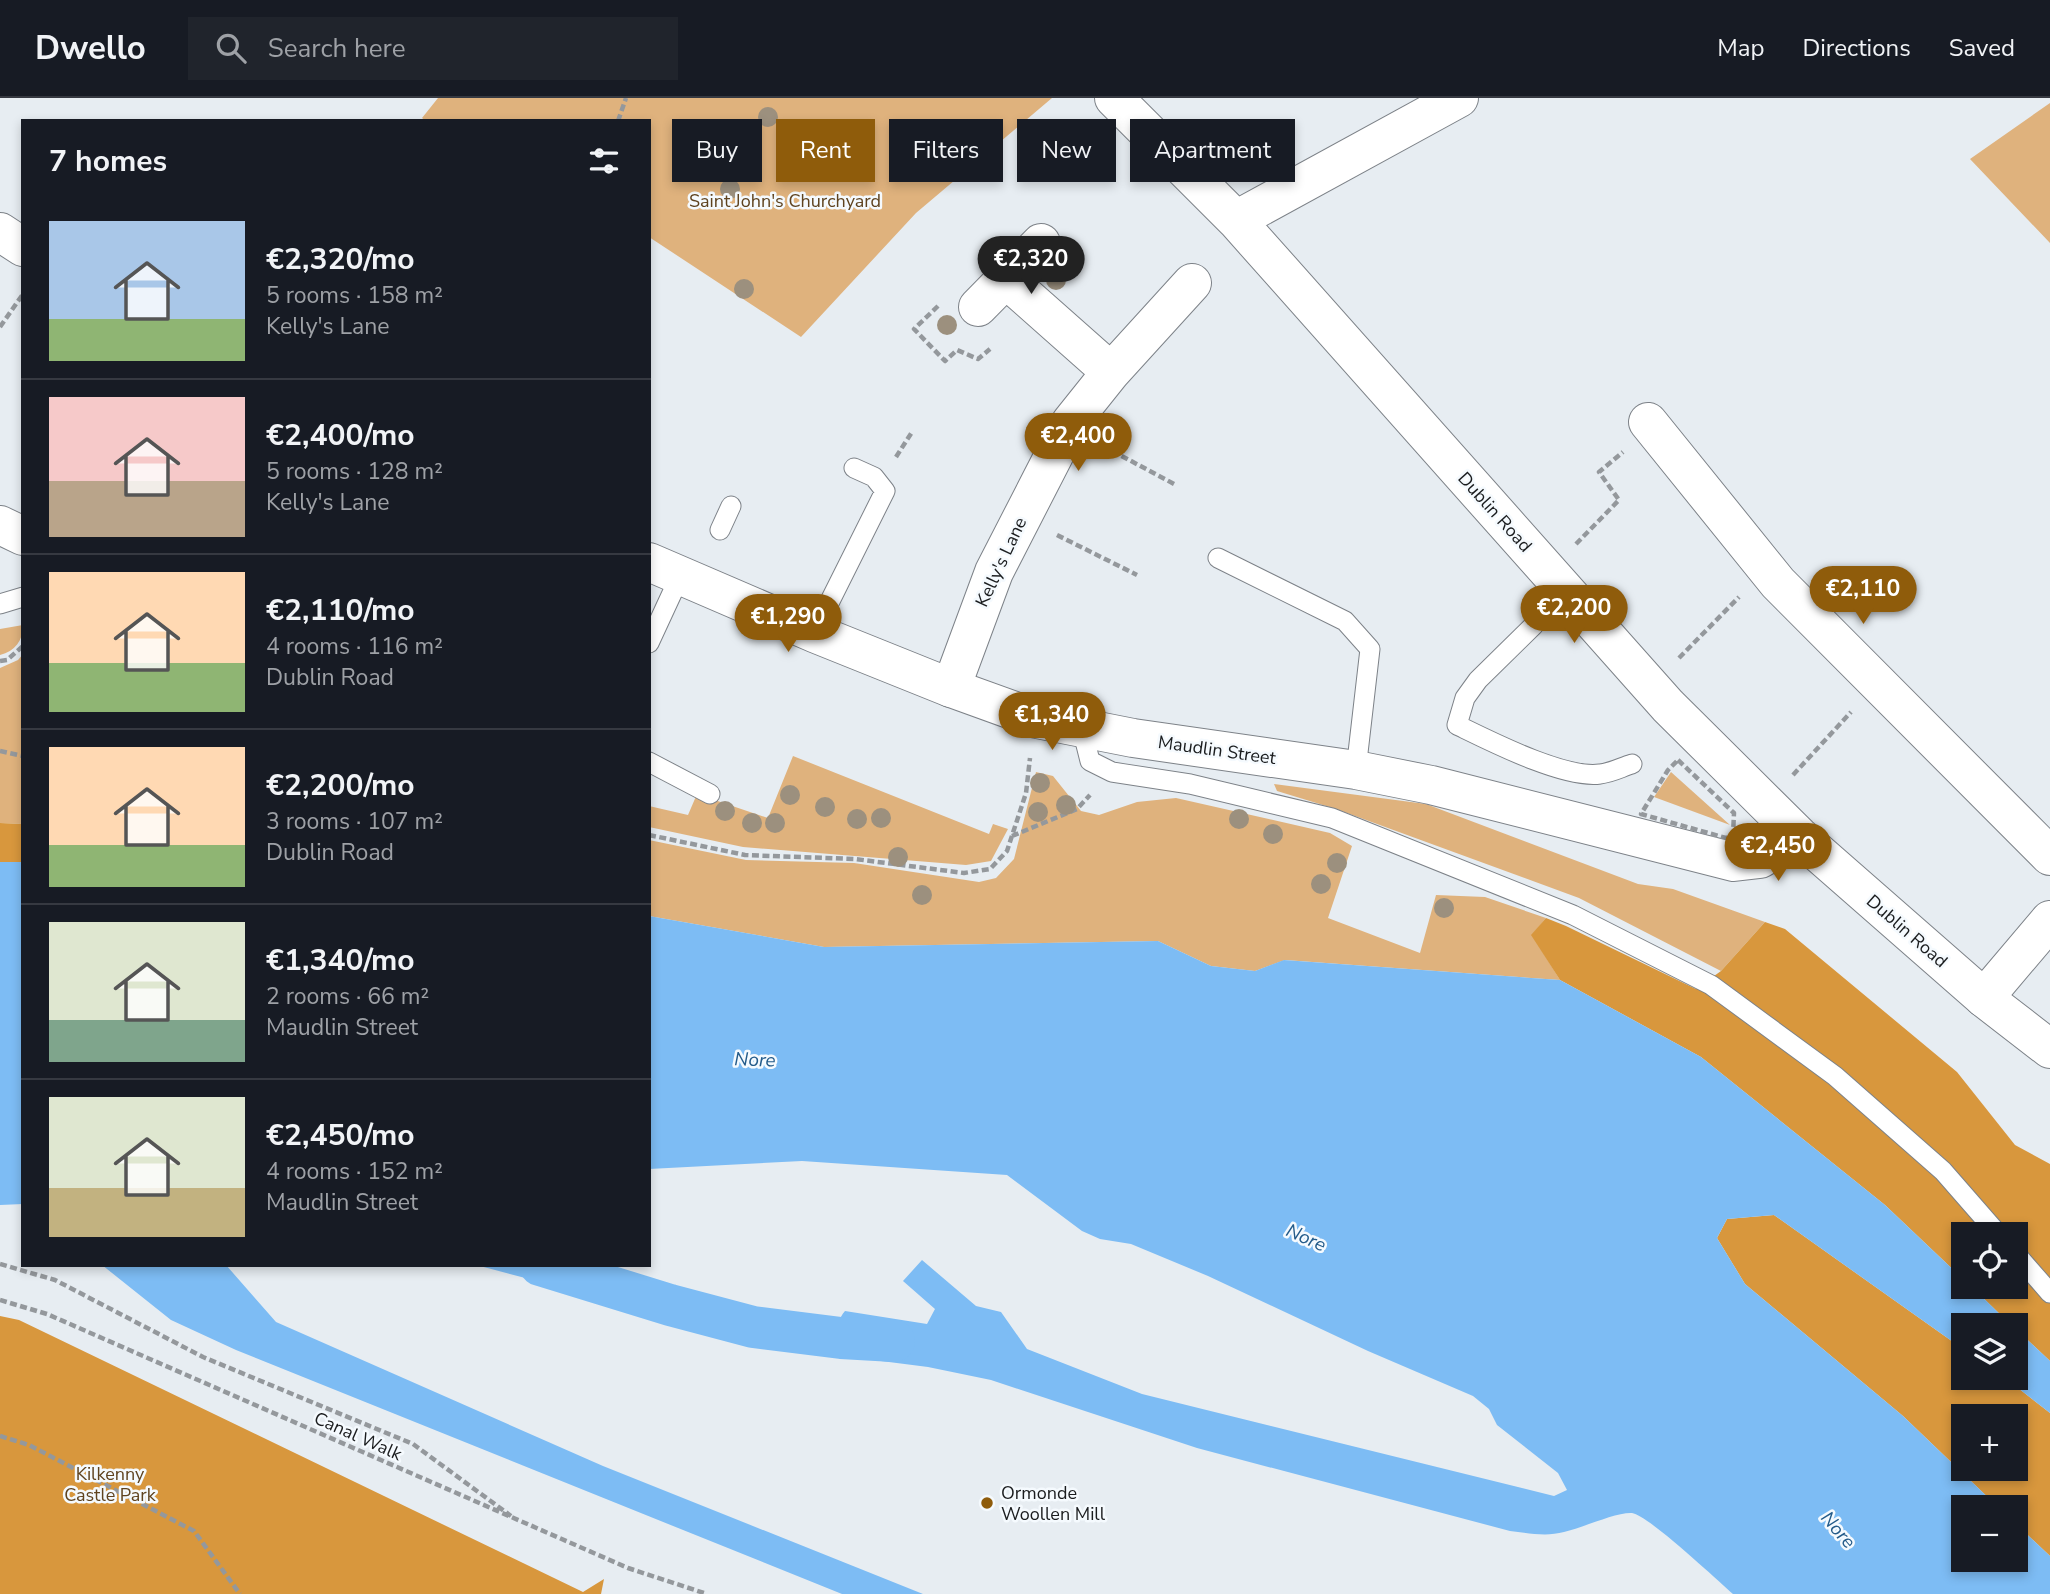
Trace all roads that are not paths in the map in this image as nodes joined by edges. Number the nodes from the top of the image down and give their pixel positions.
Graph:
1 (1114, 98) edge
2 (1460, 98) edge
3 (1236, 220) junction
4 (0, 232) edge
5 (1041, 243) dead end
6 (21, 246) edge
7 (1006, 279) junction
8 (1192, 282) dead end
9 (961, 304) road end
10 (1111, 372) junction
11 (1647, 422) dead end
12 (854, 468) dead end
13 (731, 506) dead end
14 (0, 524) edge
15 (720, 530) dead end
16 (21, 535) edge
17 (1219, 558) dead end
18 (682, 571) edge
19 (1563, 588) junction
20 (21, 598) edge
21 (0, 604) edge
22 (814, 633) junction
23 (651, 639) edge
24 (951, 688) junction
25 (1082, 729) junction
26 (651, 763) edge
27 (1632, 764) dead end
28 (1356, 769) junction
29 (710, 794) dead end
30 (1798, 836) junction
31 (2050, 856) edge
32 (2050, 920) edge
33 (1984, 998) junction
34 (2050, 1049) edge
35 (1988, 1222) edge
36 (2028, 1268) edge
37 (2050, 1293) edge

1 - 3 street, Dublin Road
2 - 3 street
3 - 19 street, Dublin Road
4 - 6 street
5 - 7 street
7 - 9 street
7 - 10 street
8 - 10 street, Kelly's Lane
10 - 24 street, Kelly's Lane
11 - 31 street
12 - 22 lane
13 - 15 lane
14 - 16 street
17 - 28 lane
18 - 22 street, Maudlin Street
18 - 23 lane
19 - 27 lane
19 - 30 street, Dublin Road
20 - 21 lane
22 - 24 street, Maudlin Street
24 - 25 street, Maudlin Street
25 - 28 street, Maudlin Street
25 - 35 lane
26 - 29 lane
28 - 30 street, Maudlin Street
30 - 33 street, Dublin Road
32 - 33 street
33 - 34 street, Dublin Road
36 - 37 lane

